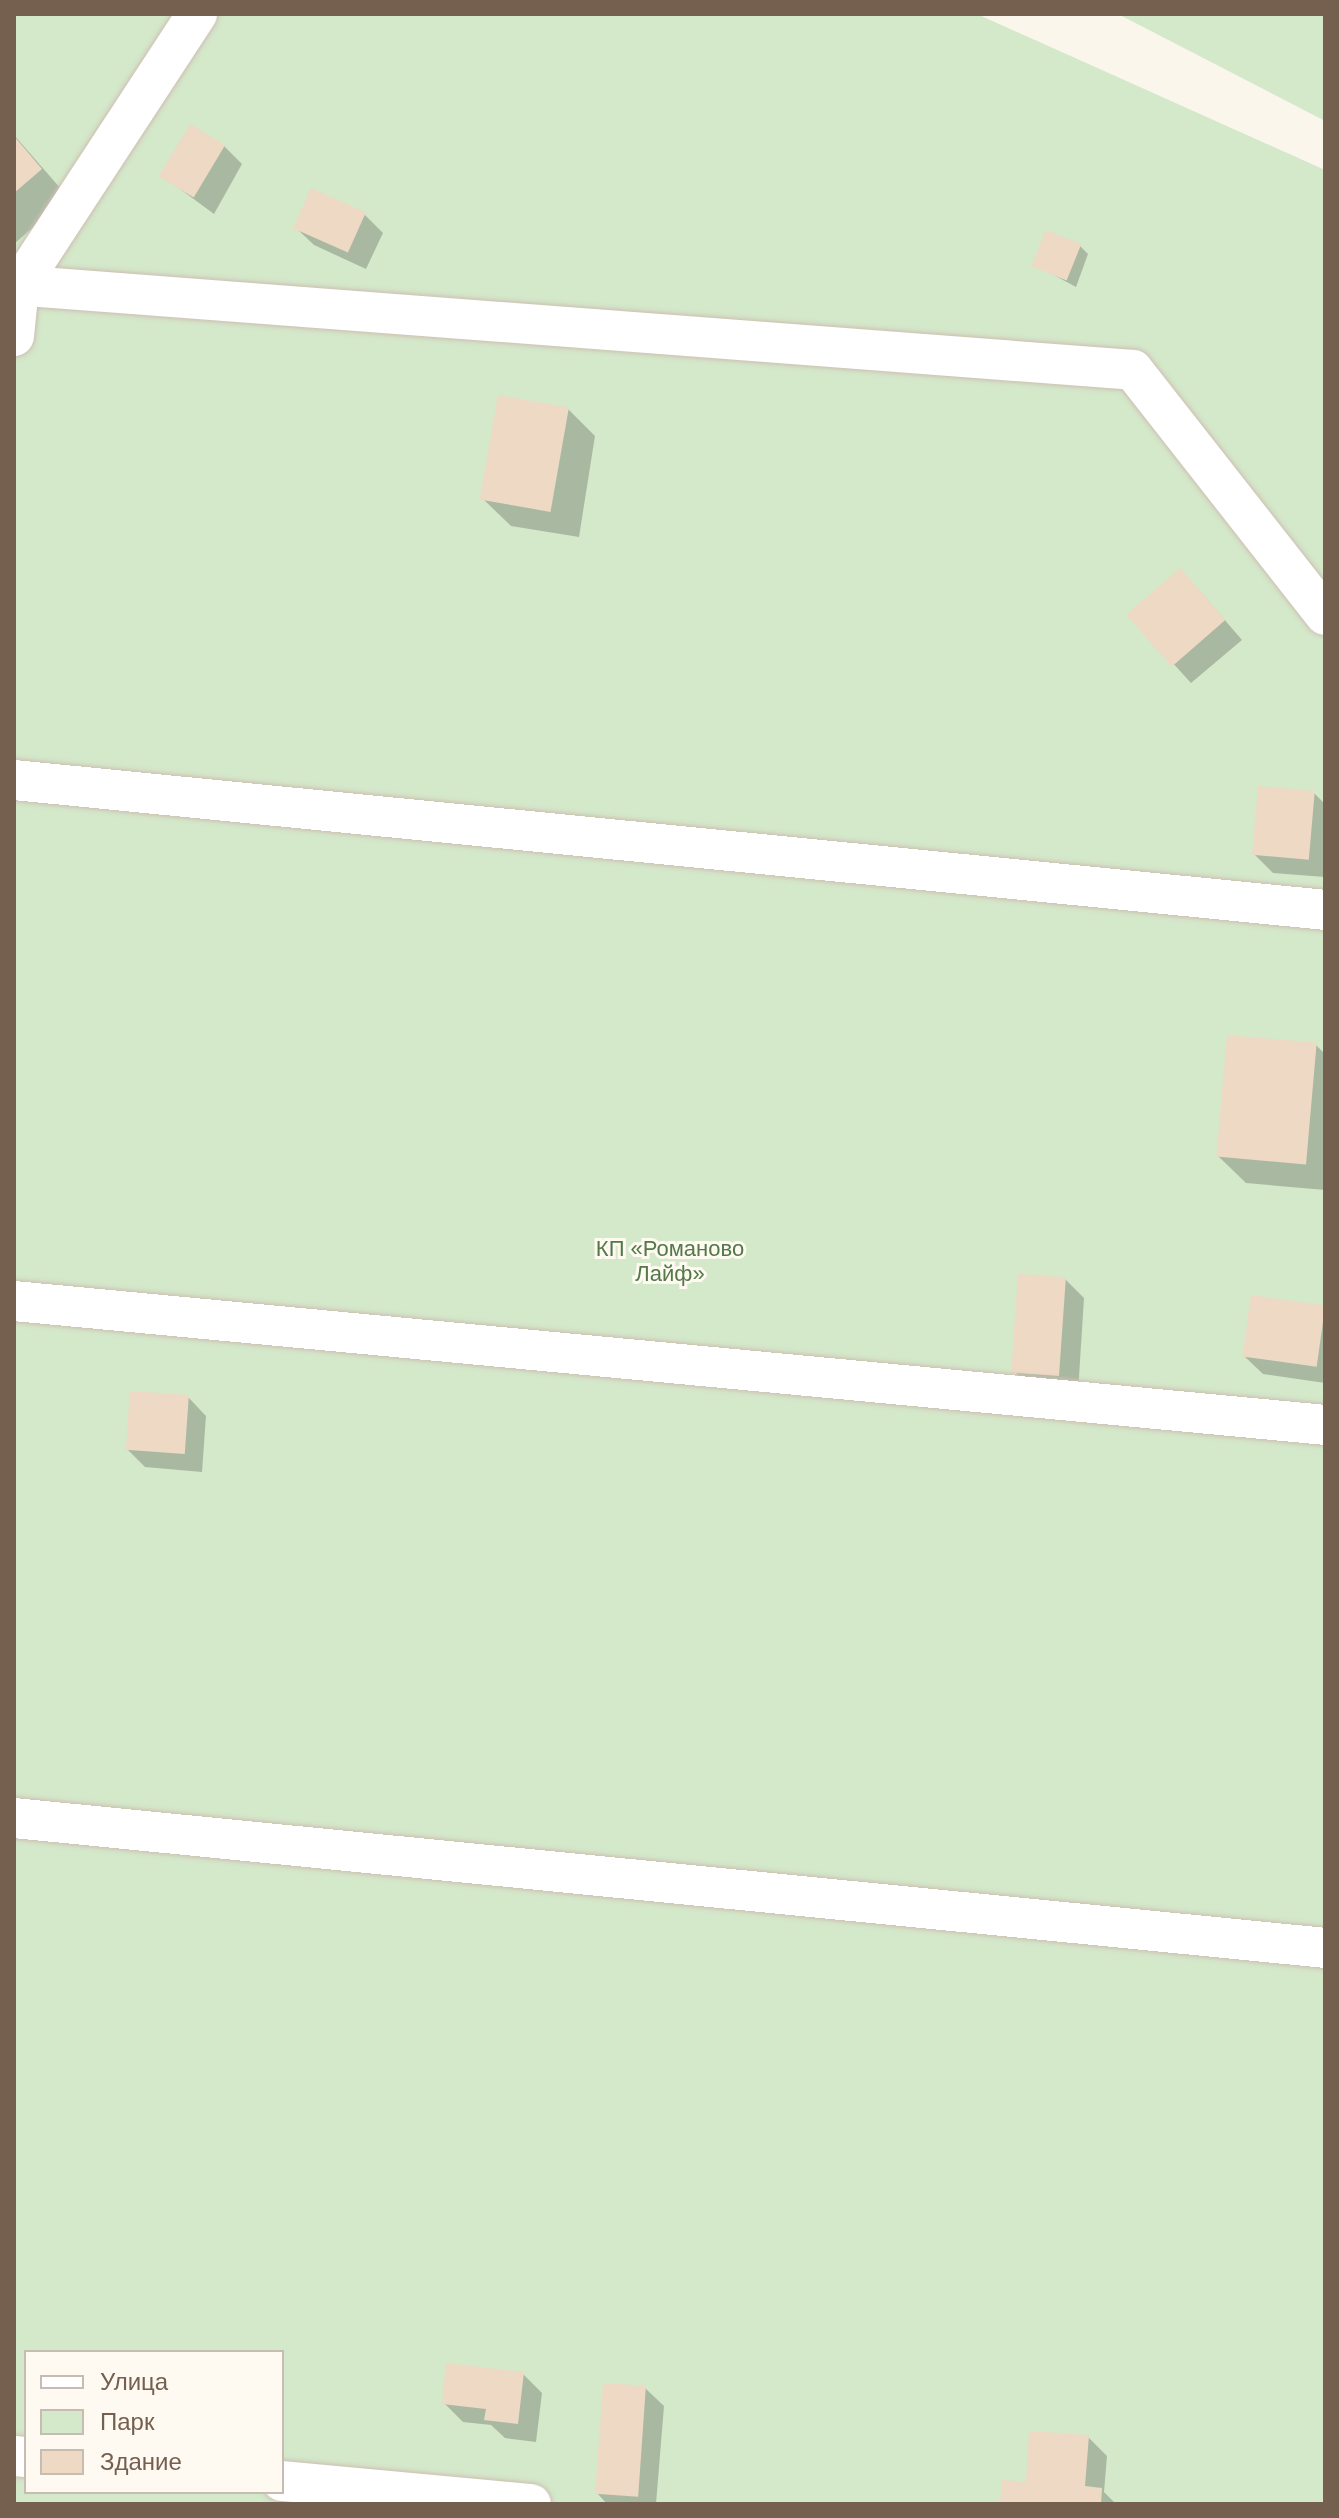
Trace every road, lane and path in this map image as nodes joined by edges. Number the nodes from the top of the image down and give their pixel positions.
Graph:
1 (197, 14) edge
2 (16, 286) edge
3 (14, 336) edge
4 (1325, 615) edge
5 (14, 780) edge
6 (1325, 910) edge
7 (14, 1301) edge
8 (1325, 1425) edge
9 (14, 1818) edge
10 (1325, 1948) edge
11 (284, 2481) edge
12 (531, 2504) edge

1 - 2 lane
2 - 3 lane
2 - 4 lane
5 - 6 lane
7 - 8 lane
9 - 10 lane
11 - 12 lane

